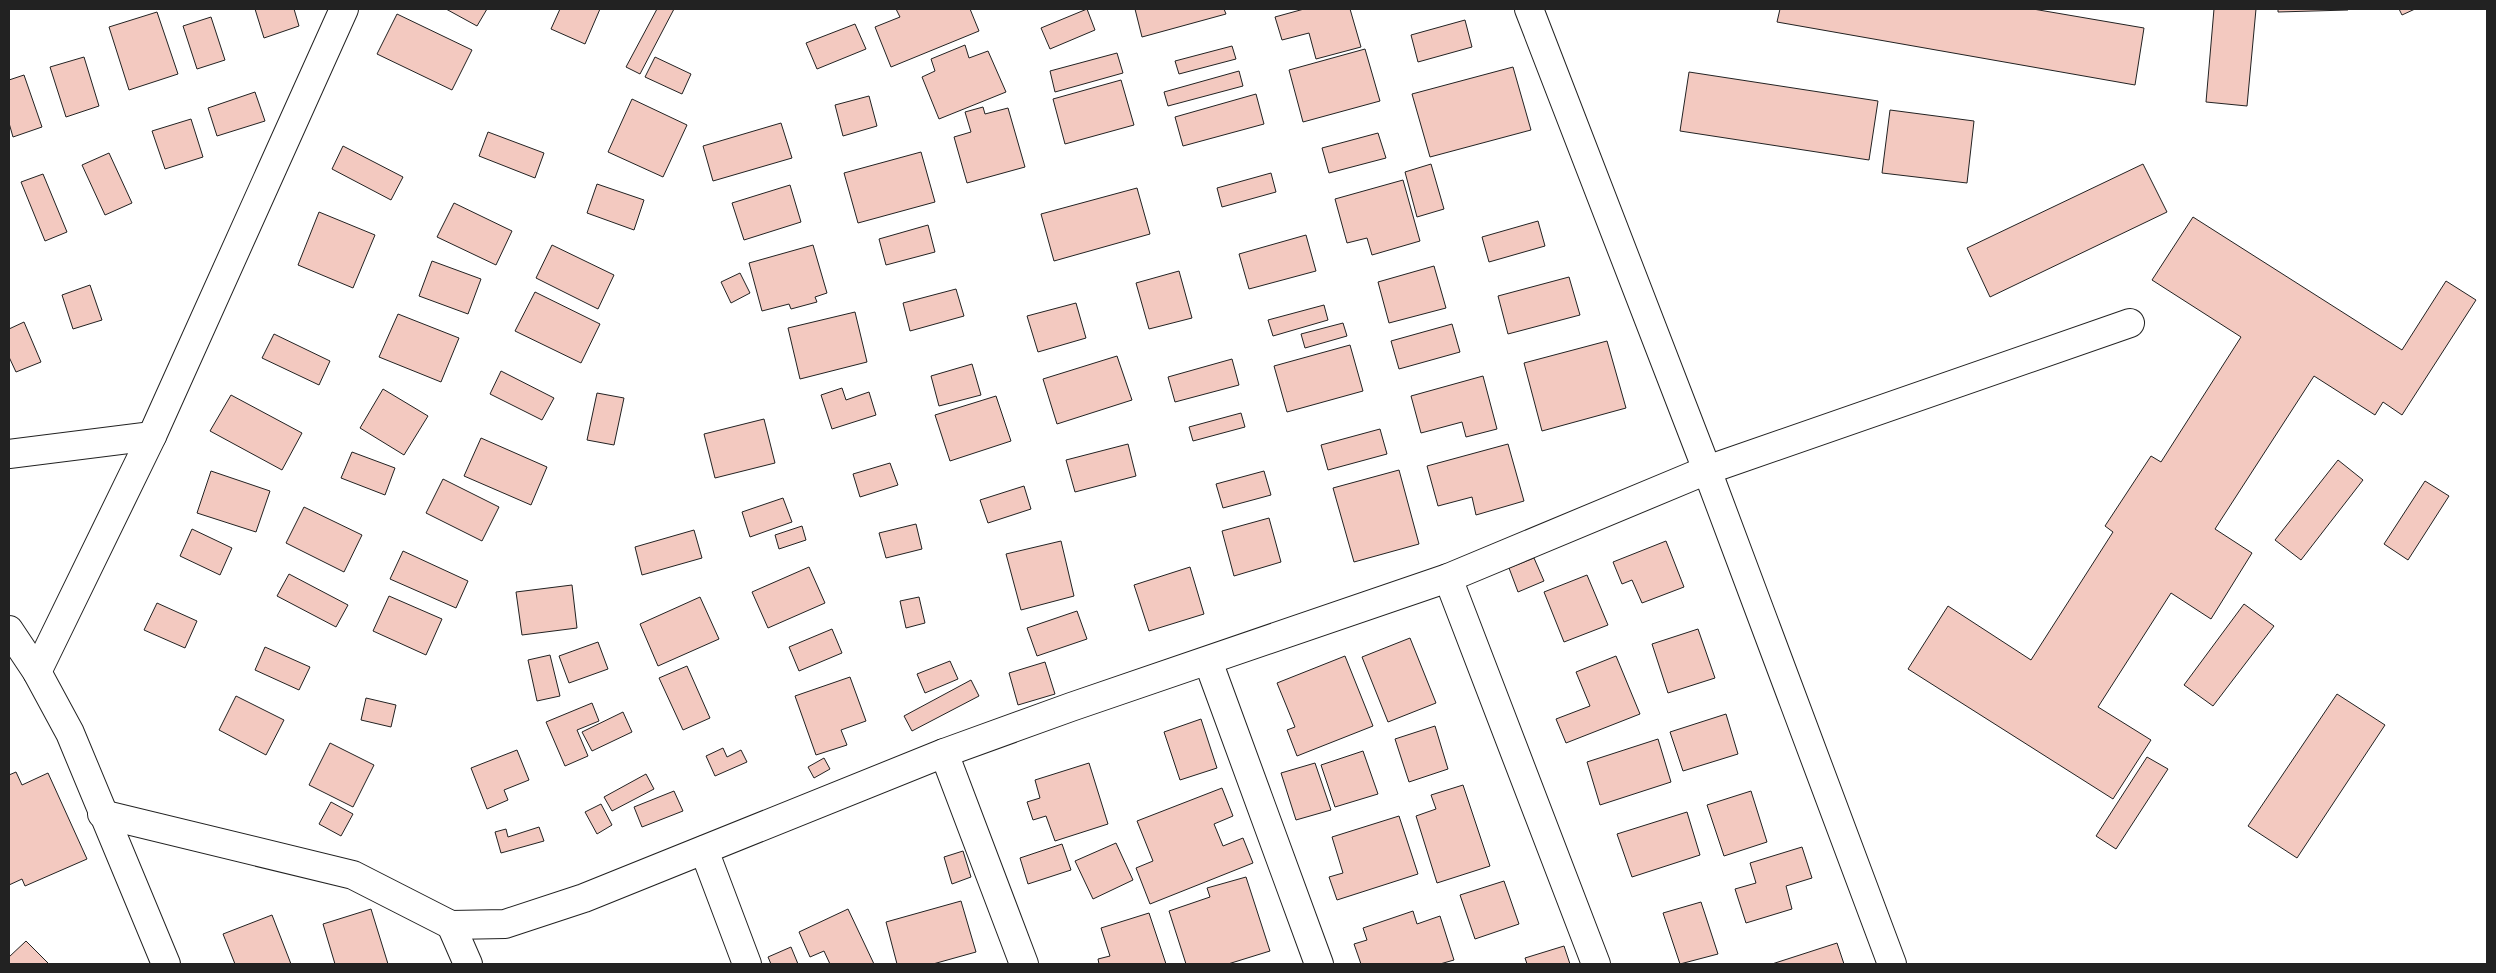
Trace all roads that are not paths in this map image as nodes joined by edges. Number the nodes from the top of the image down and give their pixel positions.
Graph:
1 (344, 9) edge
2 (1528, 9) edge
3 (2130, 323) dead end
4 (152, 436) junction
5 (9, 454) edge
6 (1707, 470) junction
7 (1448, 578) junction
8 (9, 630) edge
9 (1208, 661) junction
10 (37, 672) junction
11 (944, 753) junction
12 (102, 814) junction
13 (704, 850) junction
14 (451, 925) junction
15 (166, 964) edge
16 (468, 964) edge
17 (747, 964) edge
18 (1024, 964) edge
19 (1319, 964) edge
20 (1596, 964) edge
21 (1892, 964) edge

1 - 4 street
2 - 6 street
3 - 6 street
4 - 5 street
4 - 10 street
6 - 7 street
6 - 21 street
7 - 9 street
7 - 20 street
8 - 10 street
9 - 11 street
9 - 19 street
10 - 12 street
11 - 13 street
11 - 18 street
12 - 14 street
12 - 15 street
13 - 14 street
13 - 17 street
14 - 16 street

